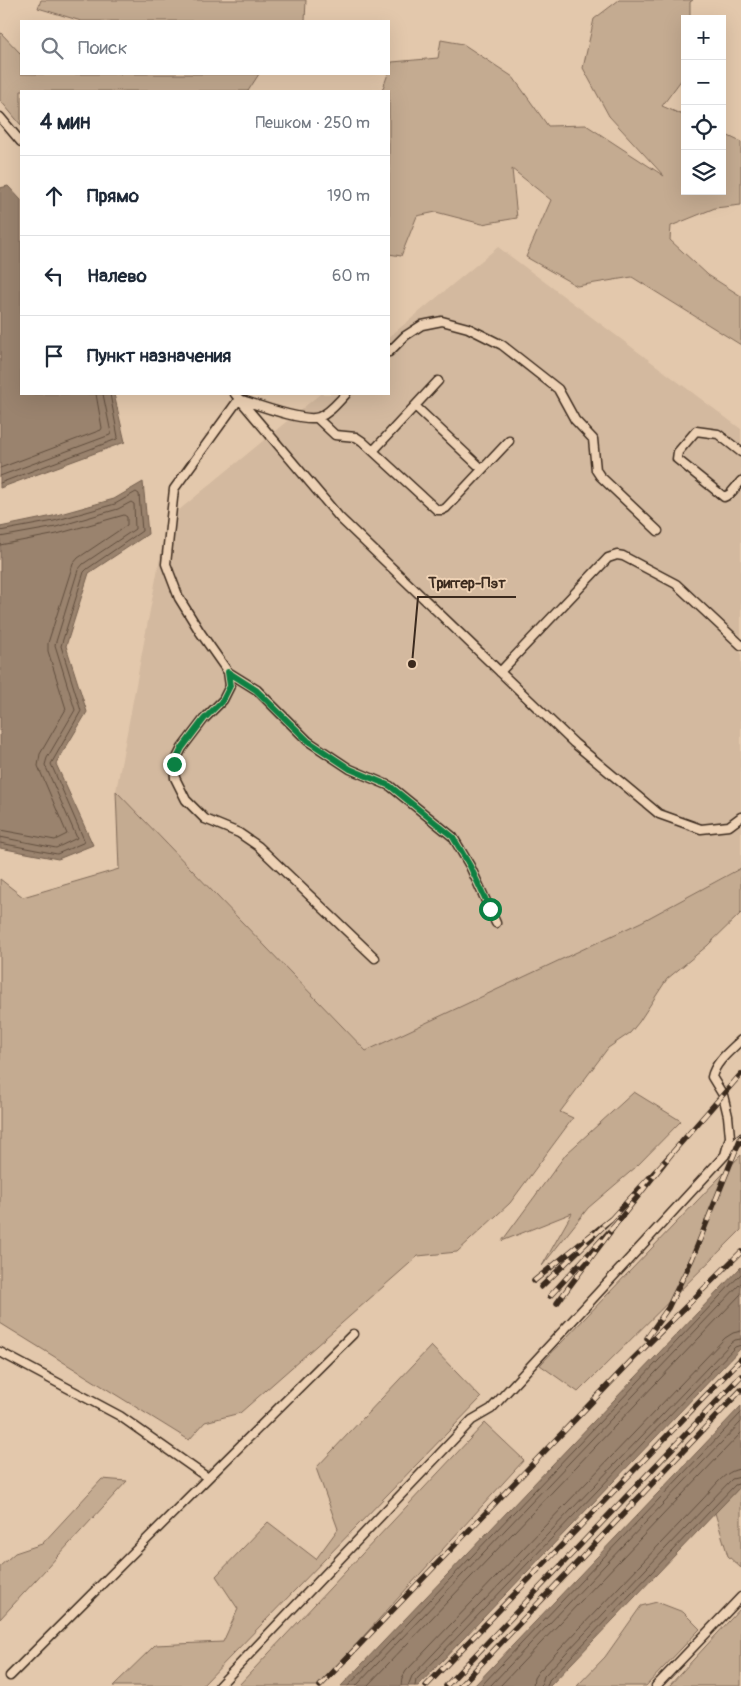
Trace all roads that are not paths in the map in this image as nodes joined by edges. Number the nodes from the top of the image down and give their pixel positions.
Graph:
1 (0, 117) edge
2 (20, 141) edge
3 (390, 351) edge
4 (438, 381) dead end
5 (345, 395) edge
6 (237, 396) edge
7 (415, 406) junction
8 (317, 418) junction
9 (509, 441) dead end
10 (373, 451) junction
11 (741, 452) edge
12 (482, 469) junction
13 (741, 480) edge
14 (658, 530) dead end
15 (741, 645) edge
16 (228, 672) junction
17 (500, 672) junction
18 (741, 817) edge
19 (496, 923) dead end
20 (376, 958) dead end
21 (741, 1040) edge
22 (741, 1138) edge
23 (724, 1155) junction
24 (353, 1334) dead end
25 (0, 1352) edge
26 (208, 1478) junction
27 (741, 1597) edge
28 (10, 1676) dead end
29 (219, 1686) edge
30 (656, 1686) edge

1 - 2 lane
3 - 14 lane
4 - 7 lane
5 - 8 lane
6 - 8 lane
6 - 16 lane
6 - 17 lane
7 - 10 lane
7 - 12 lane
8 - 10 lane
9 - 12 lane
10 - 12 lane
11 - 13 lane
15 - 17 lane
16 - 19 lane
16 - 20 lane
17 - 18 lane
21 - 23 lane
22 - 23 lane
23 - 29 lane
24 - 26 lane
25 - 26 lane
26 - 28 lane
27 - 30 lane

